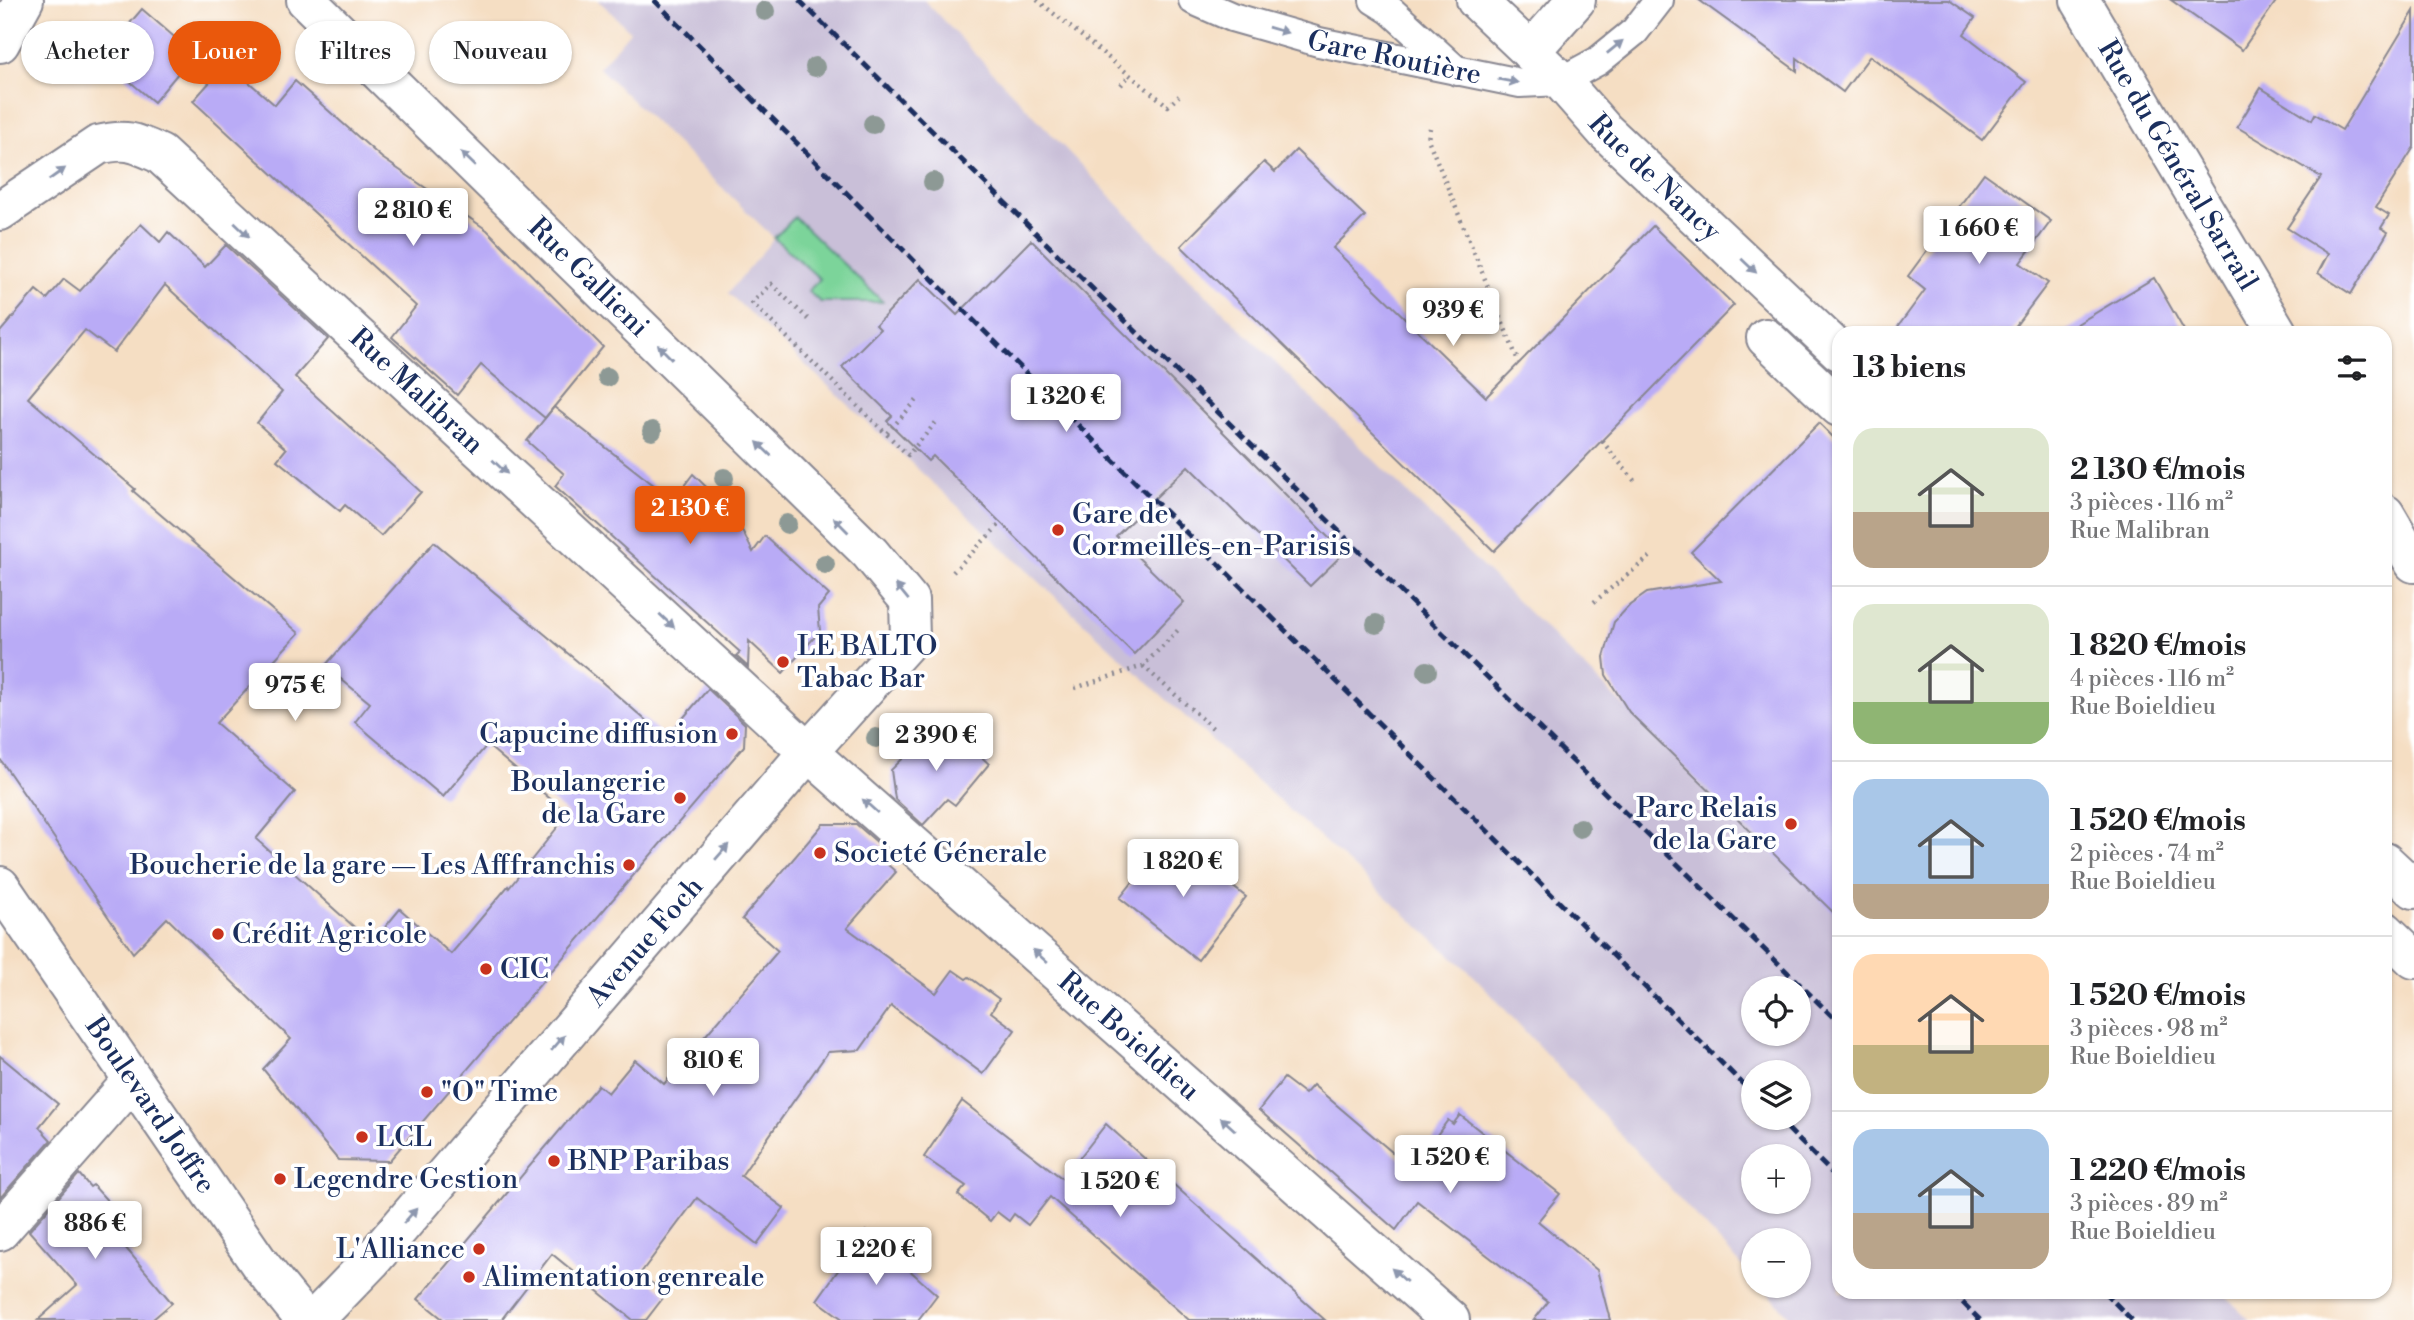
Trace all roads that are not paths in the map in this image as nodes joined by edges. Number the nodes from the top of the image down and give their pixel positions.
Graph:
1 (24, 0) edge
2 (306, 0) edge
3 (1193, 0) edge
4 (1374, 0) edge
5 (1476, 0) edge
6 (1576, 0) edge
7 (1660, 0) edge
8 (2080, 0) edge
9 (0, 43) edge
10 (1530, 52) junction
11 (1457, 71) junction
12 (1561, 81) junction
13 (0, 211) edge
14 (2273, 326) edge
15 (1766, 338) dead end
16 (1832, 344) edge
17 (1832, 400) edge
18 (2392, 526) edge
19 (870, 553) joint
20 (2414, 563) edge
21 (808, 752) junction
22 (2392, 869) edge
23 (0, 886) edge
24 (2414, 889) edge
25 (2392, 938) edge
26 (2414, 959) edge
27 (132, 1081) junction
28 (0, 1231) edge
29 (305, 1320) edge
30 (314, 1320) edge
31 (1450, 1320) edge

1 - 9 street
19 -> 2 street, Rue Gallieni
3 -> 11 lane, Gare Routière
4 - 11 lane
5 - 10 street, Rue de Nancy
6 - 10 street
12 -> 7 lane
8 - 14 street, Rue du Général Sarrail
10 - 12 street, Rue de Nancy
11 -> 12 lane, Gare Routière
12 -> 16 street, Rue de Nancy
13 -> 21 street, Rue Malibran
15 - 17 street
18 - 20 street
21 -> 19 street, Avenue Foch
30 -> 21 street, Avenue Foch
31 -> 21 street, Rue Boieldieu
22 - 24 street
23 - 27 street, Boulevard Joffre
25 - 26 street
27 - 28 street
27 - 29 street, Boulevard Joffre

